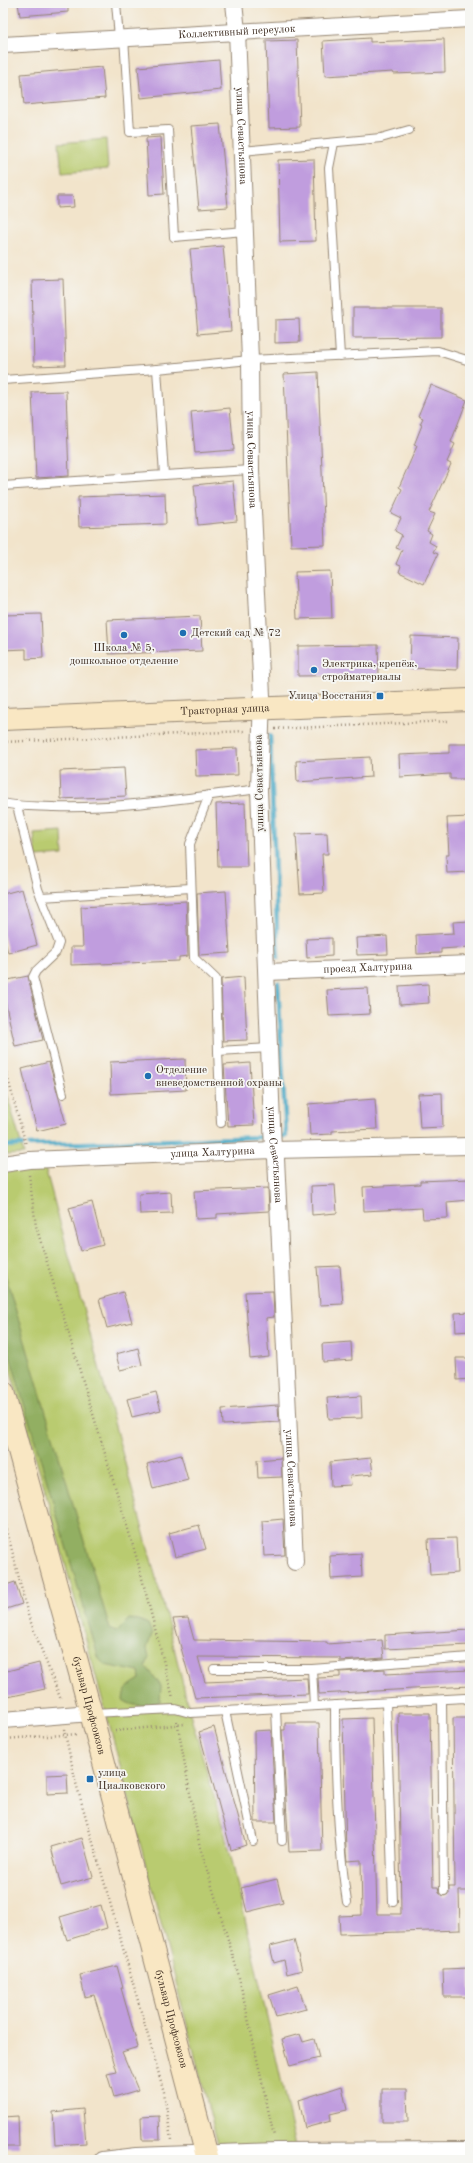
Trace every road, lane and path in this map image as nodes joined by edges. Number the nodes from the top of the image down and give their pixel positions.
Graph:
1 (116, 3) edge
2 (234, 3) edge
3 (470, 18) edge
4 (237, 31) junction
5 (121, 38) junction
6 (3, 45) edge
7 (409, 130) dead end
8 (334, 143) junction
9 (242, 150) junction
10 (245, 231) junction
11 (340, 356) junction
12 (250, 360) junction
13 (470, 362) edge
14 (157, 369) junction
15 (3, 380) edge
16 (251, 470) junction
17 (164, 475) junction
18 (3, 486) edge
19 (470, 700) edge
20 (262, 708) junction
21 (3, 718) edge
22 (449, 721) dead end
23 (259, 730) junction
24 (3, 742) edge
25 (259, 789) junction
26 (209, 795) junction
27 (3, 803) edge
28 (17, 806) junction
29 (191, 888) junction
30 (41, 897) junction
31 (470, 964) edge
32 (267, 972) junction
33 (269, 1048) junction
34 (218, 1051) junction
35 (3, 1062) edge
36 (63, 1094) dead end
37 (221, 1123) dead end
38 (470, 1146) edge
39 (273, 1150) junction
40 (30, 1160) junction
41 (3, 1164) edge
42 (3, 1392) edge
43 (3, 1514) edge
44 (295, 1562) dead end
45 (470, 1657) edge
46 (214, 1669) dead end
47 (312, 1669) junction
48 (442, 1700) junction
49 (470, 1702) edge
50 (386, 1703) junction
51 (335, 1705) junction
52 (314, 1706) junction
53 (175, 1709) junction
54 (276, 1709) junction
55 (225, 1711) junction
56 (91, 1714) junction
57 (63, 1716) junction
58 (3, 1720) edge
59 (282, 1840) dead end
60 (253, 1841) dead end
61 (444, 1891) dead end
62 (347, 1902) dead end
63 (393, 1902) dead end
64 (470, 2150) edge
65 (277, 2151) junction
66 (173, 2156) junction
67 (207, 2157) edge
68 (102, 2160) edge

1 - 5 lane
2 - 4 street, улица Севастьянова
3 - 4 street, Коллективный переулок
4 - 5 street, Коллективный переулок
4 - 9 street, улица Севастьянова
5 - 6 street, Коллективный переулок
5 - 10 lane
7 - 8 lane
8 - 9 lane
8 - 11 lane
9 - 10 street, улица Севастьянова
10 - 12 street, улица Севастьянова
11 - 12 lane
11 - 13 lane
12 - 14 lane
12 - 16 street, улица Севастьянова
14 - 15 lane
14 - 17 lane
16 - 17 lane
16 - 20 street, улица Севастьянова
17 - 18 lane
19 - 20 main road, Тракторная улица
20 - 21 main road, Тракторная улица
20 - 23 street, улица Севастьянова
22 - 23 path
23 - 24 path
23 - 25 street, улица Севастьянова
25 - 26 lane
25 - 32 street, улица Севастьянова
26 - 28 lane
26 - 29 lane
27 - 28 lane
28 - 30 lane
29 - 30 lane
29 - 34 lane
30 - 36 lane
31 - 32 street, проезд Халтурина
32 - 33 street, улица Севастьянова
33 - 34 lane
33 - 39 street, улица Севастьянова
34 - 37 lane
35 - 40 path
38 - 39 street, улица Халтурина
39 - 40 street, улица Халтурина
39 - 44 street, улица Севастьянова
40 - 41 street, улица Халтурина
40 - 53 path
42 - 56 main road, бульвар Профсоюзов
43 - 57 path
45 - 47 lane
46 - 47 lane
47 - 52 lane
48 - 49 lane
48 - 50 lane
48 - 61 lane
50 - 51 lane
50 - 63 lane
51 - 52 lane
51 - 62 lane
52 - 54 lane
53 - 55 lane
53 - 56 lane
53 - 65 path
54 - 55 lane
54 - 59 lane
55 - 60 lane
56 - 57 street
56 - 67 main road, бульвар Профсоюзов
57 - 58 street
57 - 66 path
64 - 65 street
65 - 67 street
66 - 67 street
66 - 68 street

